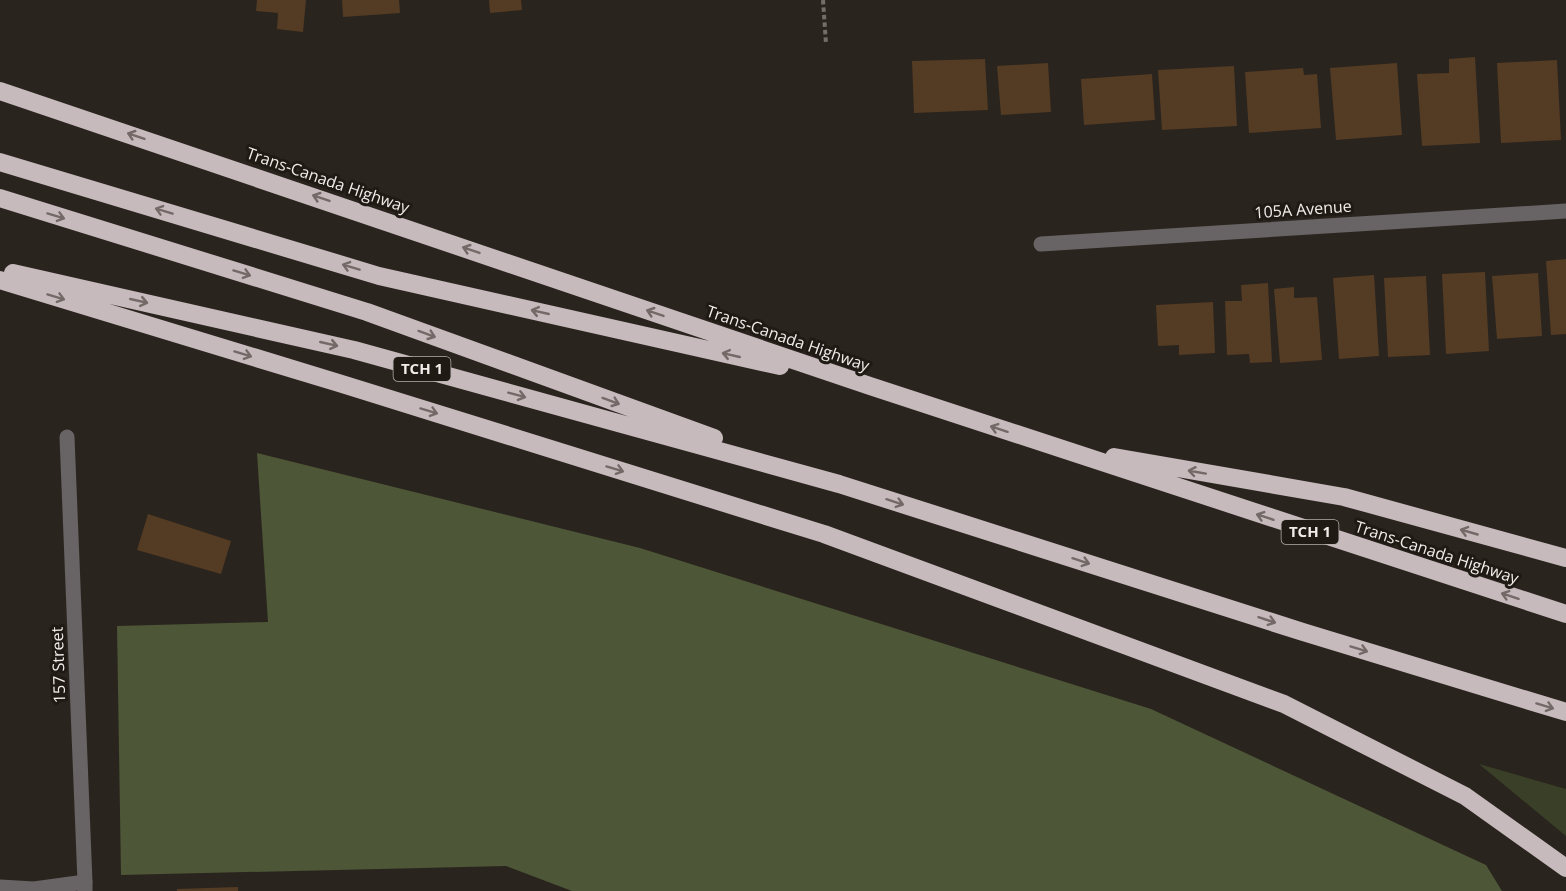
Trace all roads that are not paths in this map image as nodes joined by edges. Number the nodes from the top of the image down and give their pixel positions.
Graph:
1 (0, 91) edge
2 (0, 162) edge
3 (0, 198) edge
4 (1566, 211) edge
5 (1041, 244) dead end
6 (0, 270) edge
7 (0, 280) edge
8 (870, 386) junction
9 (68, 437) dead end
10 (1054, 447) junction
11 (839, 484) junction
12 (1566, 558) edge
13 (1566, 614) edge
14 (1566, 712) edge
15 (1566, 868) edge
16 (0, 887) edge
17 (85, 887) edge

8 -> 1 highway, Trans-Canada Highway / TCH 1
8 -> 2 highway
3 -> 11 highway
4 - 5 street, 105A Avenue
6 -> 11 highway, TCH 1
7 -> 15 highway
10 -> 8 highway, Trans-Canada Highway / TCH 1
9 - 17 street, 157 Street
12 -> 10 highway
13 -> 10 highway, Trans-Canada Highway / TCH 1
11 -> 14 highway, TCH 1
16 - 17 street

